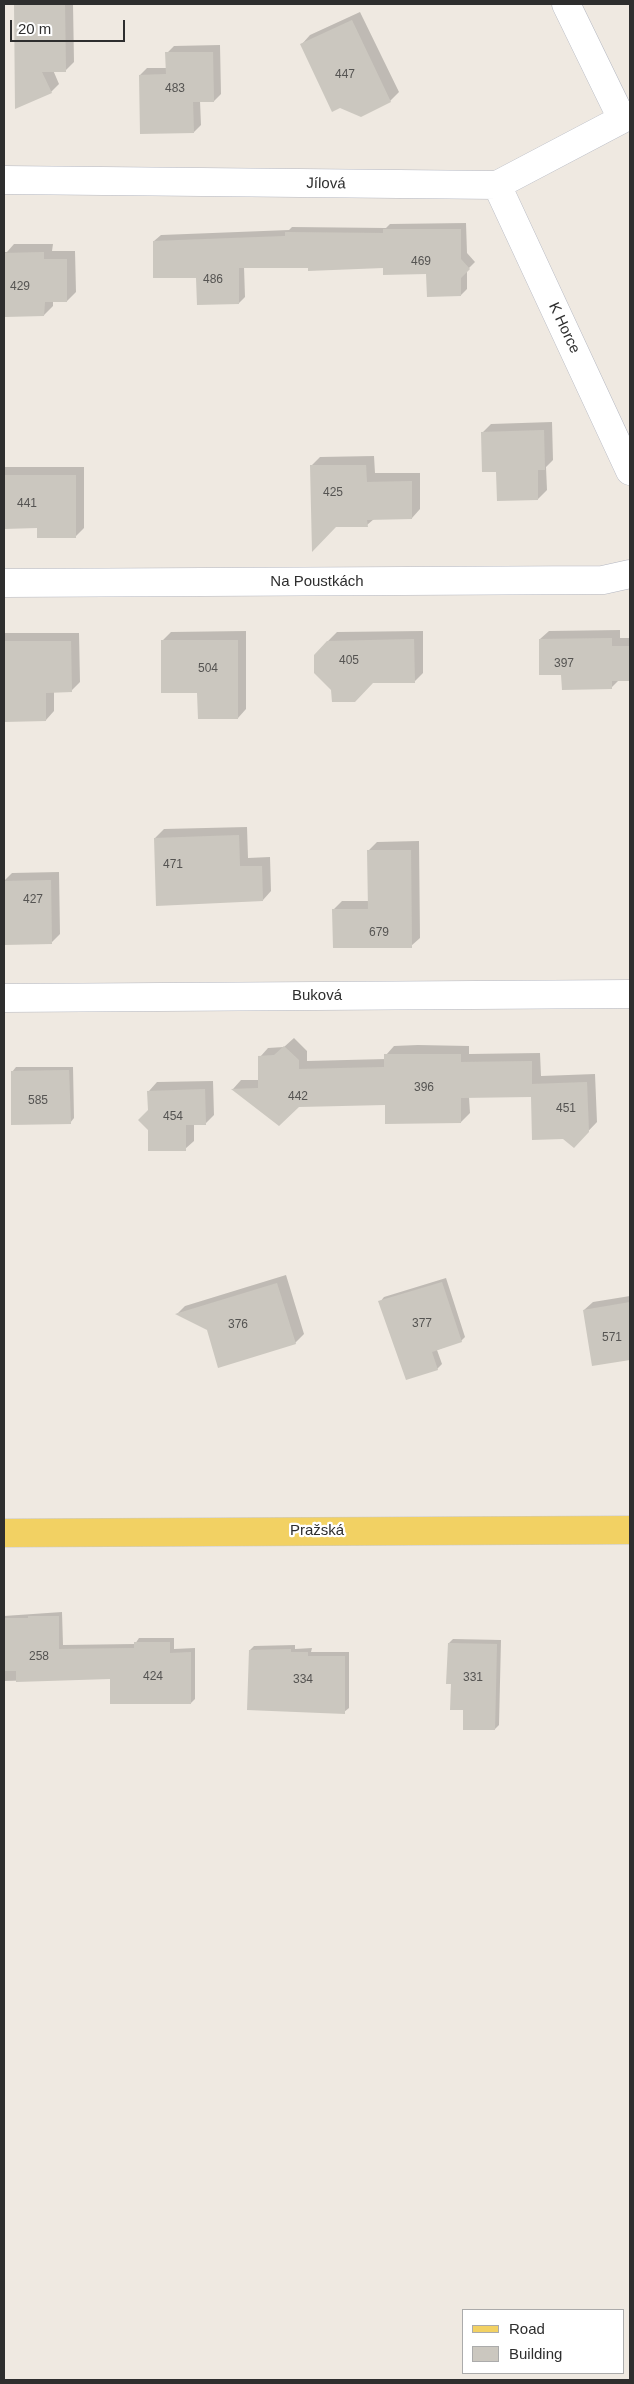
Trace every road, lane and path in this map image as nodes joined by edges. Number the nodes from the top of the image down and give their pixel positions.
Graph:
1 (566, 4) edge
2 (626, 117) edge
3 (4, 180) edge
4 (497, 185) junction
5 (630, 471) edge
6 (630, 574) edge
7 (4, 583) edge
8 (630, 994) edge
9 (4, 998) edge
10 (630, 1530) edge
11 (4, 1533) edge

1 - 2 street
2 - 4 street, Jílová
3 - 4 street, Jílová
4 - 5 street, K Horce
6 - 7 street, Na Poustkách
8 - 9 street, Buková
10 - 11 main road, Pražská

